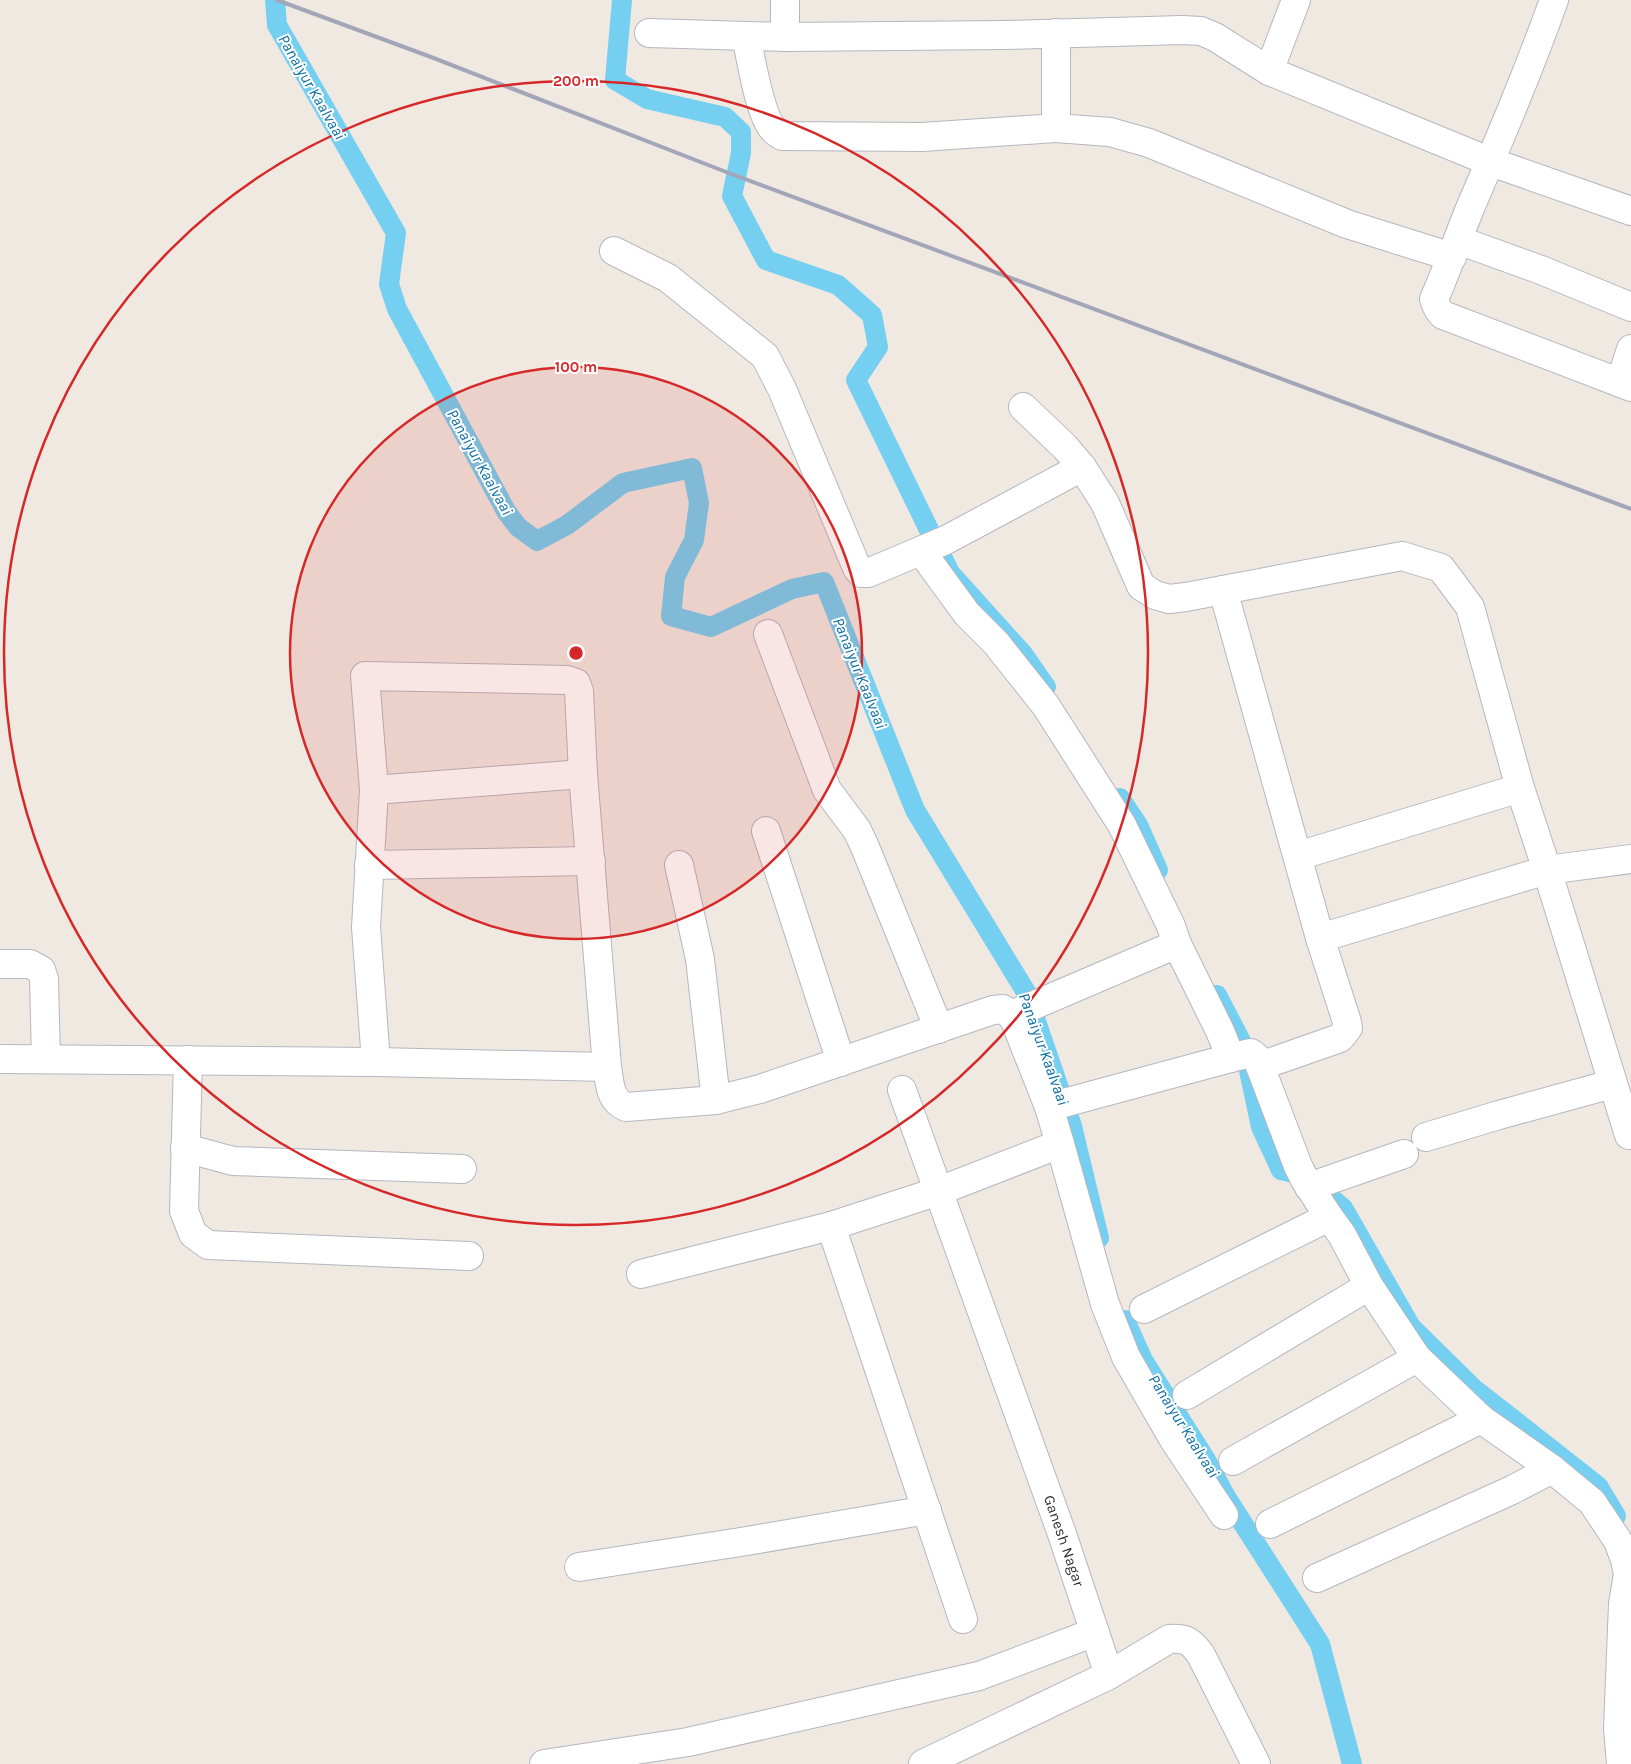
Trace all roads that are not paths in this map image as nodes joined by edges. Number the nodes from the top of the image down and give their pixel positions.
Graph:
1 (784, 0) edge
2 (1296, 0) edge
3 (1554, 0) edge
4 (650, 33) dead end
5 (1056, 33) junction
6 (746, 36) junction
7 (785, 37) junction
8 (1269, 71) junction
9 (1056, 128) junction
10 (1491, 162) junction
11 (1631, 211) edge
12 (1455, 249) junction
13 (614, 251) dead end
14 (1631, 307) edge
15 (1631, 349) edge
16 (1625, 385) edge
17 (1023, 407) dead end
18 (1082, 467) junction
19 (931, 547) junction
20 (1223, 590) junction
21 (768, 634) dead end
22 (583, 774) junction
23 (1520, 788) junction
24 (374, 790) junction
25 (766, 831) dead end
26 (1298, 856) junction
27 (1631, 859) edge
28 (591, 861) junction
29 (370, 865) junction
30 (679, 865) dead end
31 (1547, 870) junction
32 (1320, 938) junction
33 (1177, 944) junction
34 (0, 964) edge
35 (1017, 1012) junction
36 (939, 1029) junction
37 (1245, 1058) junction
38 (0, 1059) edge
39 (46, 1059) junction
40 (188, 1060) junction
41 (376, 1062) junction
42 (842, 1062) junction
43 (607, 1067) junction
44 (1612, 1084) junction
45 (902, 1090) dead end
46 (716, 1100) junction
47 (1062, 1103) junction
48 (1629, 1135) dead end
49 (1426, 1137) dead end
50 (1060, 1144) junction
51 (185, 1148) junction
52 (1404, 1154) dead end
53 (462, 1169) dead end
54 (1304, 1178) junction
55 (939, 1191) junction
56 (1329, 1217) junction
57 (831, 1226) junction
58 (469, 1256) dead end
59 (641, 1274) dead end
60 (1369, 1286) junction
61 (1144, 1309) dead end
62 (1417, 1358) junction
63 (1187, 1395) dead end
64 (1481, 1419) junction
65 (1233, 1461) dead end
66 (1552, 1469) junction
67 (927, 1510) junction
68 (1224, 1516) dead end
69 (1270, 1524) dead end
70 (579, 1567) dead end
71 (1317, 1578) dead end
72 (963, 1619) dead end
73 (1095, 1632) junction
74 (1109, 1675) junction
75 (544, 1764) edge
76 (923, 1764) edge
77 (1256, 1764) edge
78 (1621, 1764) edge

1 - 7 street
2 - 8 street
3 - 10 street
4 - 6 street
5 - 7 street
5 - 8 street
5 - 9 street
6 - 7 street
6 - 9 street
8 - 10 street
9 - 12 street
10 - 11 street
10 - 12 street
12 - 14 street
12 - 16 street
13 - 19 street
15 - 16 street
17 - 18 street
18 - 19 street
18 - 20 street
19 - 33 street
20 - 23 street
20 - 26 street
21 - 36 street
22 - 24 street
22 - 24 street
22 - 28 street
23 - 26 street
23 - 31 street
24 - 29 street
25 - 42 street
26 - 32 street
27 - 31 street
28 - 29 street
28 - 43 street
29 - 41 street
30 - 46 street
31 - 32 street
31 - 44 street
32 - 37 street
33 - 35 street
33 - 37 street
34 - 39 street
35 - 36 street
35 - 47 street
36 - 42 street
37 - 47 street
37 - 54 street
38 - 39 street
39 - 40 street
40 - 41 street
40 - 51 street
41 - 43 street
42 - 46 street
43 - 46 street
44 - 48 street
44 - 49 street
45 - 55 street, Ganesh Nagar
47 - 50 street
50 - 55 street
50 - 68 street
51 - 53 street
51 - 58 street
52 - 54 street
54 - 56 street
55 - 57 street
55 - 73 street, Ganesh Nagar
56 - 60 street
56 - 61 street
57 - 59 street
57 - 67 street
60 - 62 street
60 - 63 street
62 - 64 street
62 - 65 street
64 - 66 street
64 - 69 street
66 - 71 street
66 - 78 street
67 - 70 street
67 - 72 street
73 - 74 street, Ganesh Nagar
73 - 75 street
74 - 76 street
74 - 77 street

